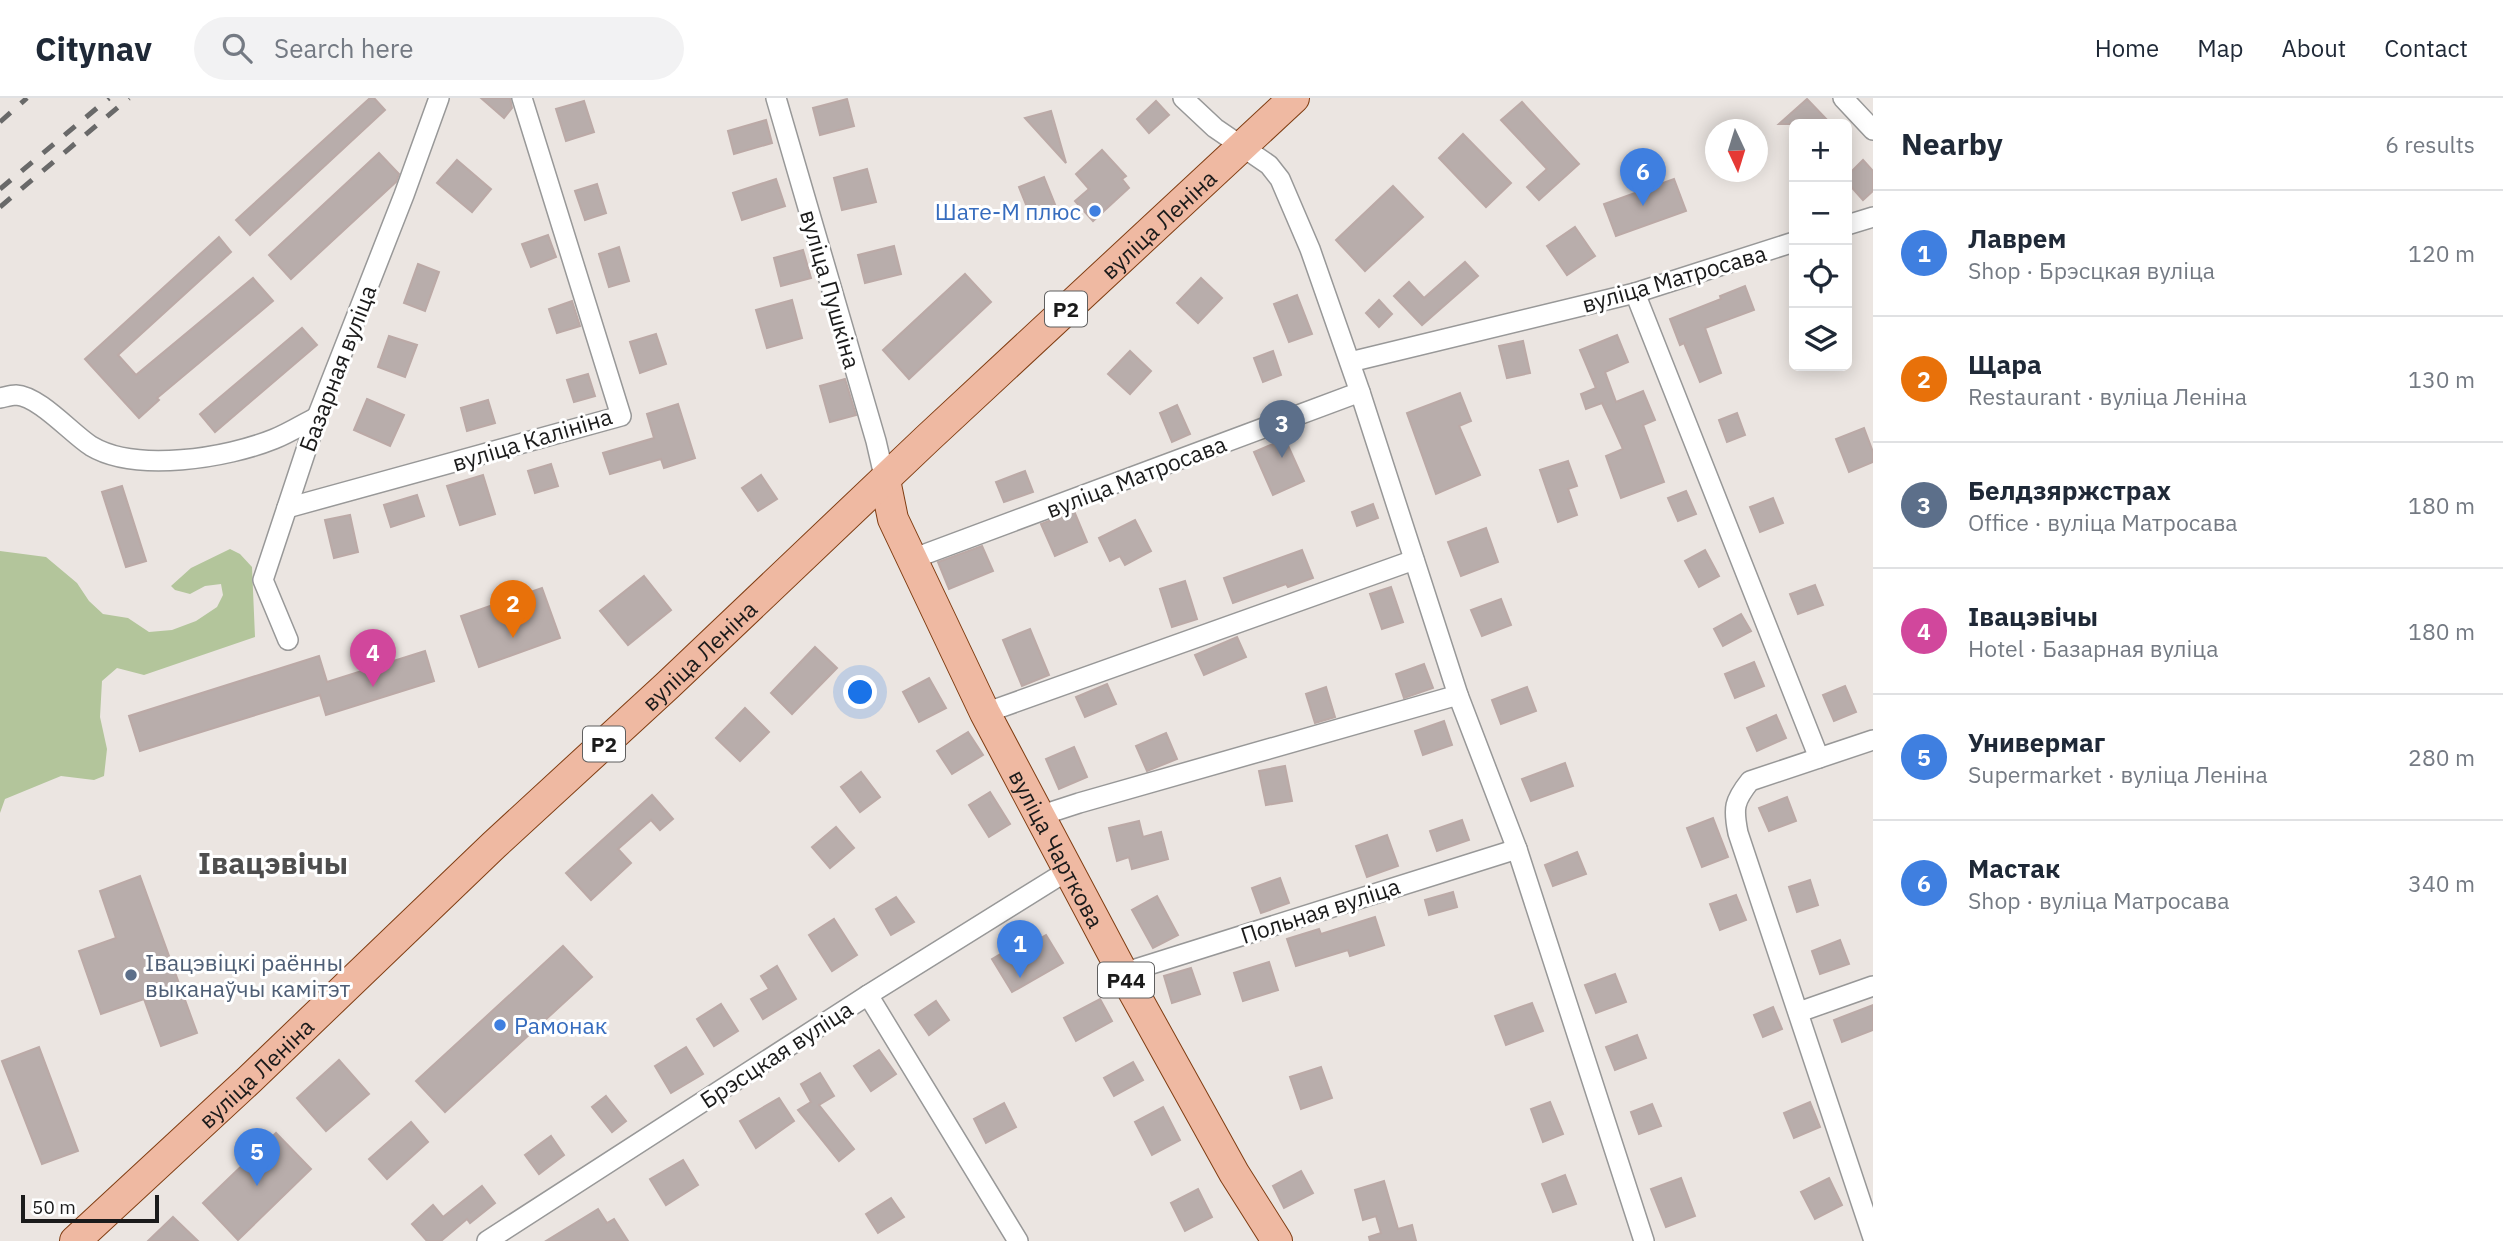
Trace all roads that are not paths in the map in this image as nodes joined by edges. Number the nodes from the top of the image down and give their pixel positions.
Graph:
1 (439, 98) edge
2 (522, 98) edge
3 (776, 98) edge
4 (1184, 98) edge
5 (1294, 98) edge
6 (1843, 98) edge
7 (1873, 130) edge
8 (1242, 146) junction
9 (1873, 217) edge
10 (1852, 223) edge
11 (1789, 244) edge
12 (1635, 293) junction
13 (1350, 362) junction
14 (1360, 392) junction
15 (0, 398) edge
16 (317, 417) junction
17 (885, 480) junction
18 (287, 508) junction
19 (912, 559) junction
20 (1414, 560) junction
21 (288, 640) dead end
22 (1458, 695) junction
23 (985, 713) junction
24 (1873, 740) edge
25 (1819, 758) junction
26 (1039, 816) junction
27 (1517, 849) junction
28 (1067, 871) junction
29 (1123, 974) junction
30 (1873, 986) edge
31 (868, 995) junction
32 (1799, 1012) junction
33 (1873, 1238) edge
34 (75, 1241) edge
35 (487, 1241) edge
36 (1018, 1241) edge
37 (1277, 1241) edge
38 (1644, 1241) edge

1 - 16 street, Базарная вуліца
2 - 18 street, вуліца Калініна
3 - 17 street, вуліца Пушкіна
4 - 8 street
5 - 8 main road, вуліца Леніна / Р2
6 - 7 street
8 - 13 street
8 - 17 main road, вуліца Леніна / Р2
9 - 10 street
11 - 12 street, вуліца Матросава
12 - 13 street, вуліца Матросава
12 - 25 street
13 - 14 street
14 - 19 street, вуліца Матросава
14 - 20 street
15 - 16 street
16 - 18 street, Базарная вуліца
17 - 19 main road, вуліца Чарткова / Р44
17 - 34 main road, вуліца Леніна / Р2
18 - 21 street, Базарная вуліца
19 - 23 main road, вуліца Чарткова / Р44
20 - 22 street
20 - 23 street
22 - 26 street
22 - 27 street
23 - 26 main road, вуліца Чарткова / Р44
24 - 25 street
25 - 32 street
26 - 28 main road, вуліца Чарткова / Р44
27 - 29 street, Польная вуліца
27 - 38 street
28 - 29 main road, вуліца Чарткова / Р44
28 - 31 street, Брэсцкая вуліца
29 - 37 main road, вуліца Чарткова / Р44
30 - 32 street
31 - 35 street, Брэсцкая вуліца
31 - 36 street
32 - 33 street

